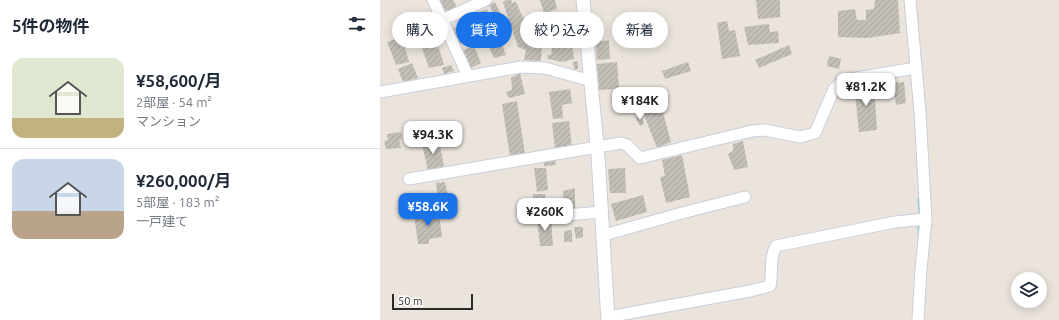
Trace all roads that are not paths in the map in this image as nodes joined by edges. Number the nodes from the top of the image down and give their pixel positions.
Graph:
1 (433, 0) edge
2 (486, 0) edge
3 (583, 0) edge
4 (910, 0) edge
5 (438, 12) edge
6 (448, 17) edge
7 (448, 33) edge
8 (916, 68) junction
9 (468, 76) junction
10 (591, 81) junction
11 (380, 92) edge
12 (598, 147) junction
13 (409, 178) dead end
14 (744, 197) dead end
15 (602, 212) junction
16 (566, 215) dead end
17 (926, 219) junction
18 (604, 235) junction
19 (608, 318) edge
20 (918, 320) edge

1 - 5 street
2 - 6 street
3 - 10 street
4 - 8 street
7 - 9 street
8 - 12 street
8 - 17 street
9 - 10 street
9 - 11 street
10 - 12 street
12 - 13 street
12 - 15 street
14 - 18 street
15 - 16 street
15 - 18 street
17 - 19 street
17 - 20 street
18 - 19 street

